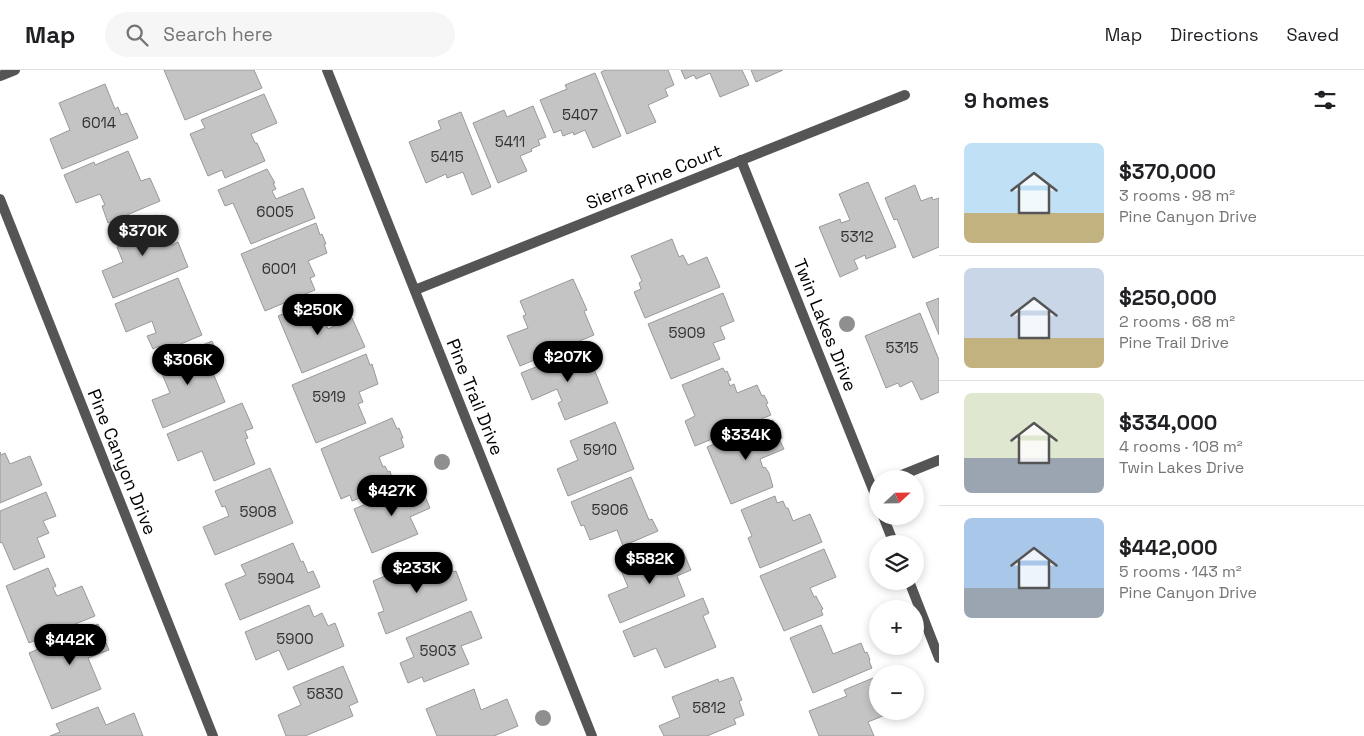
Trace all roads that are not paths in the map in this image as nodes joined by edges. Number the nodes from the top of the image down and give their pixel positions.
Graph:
1 (15, 70) edge
2 (327, 70) edge
3 (0, 76) edge
4 (905, 95) dead end
5 (741, 160) junction
6 (0, 199) edge
7 (414, 290) junction
8 (939, 460) edge
9 (914, 470) edge
10 (869, 474) edge
11 (913, 590) edge
12 (939, 658) edge
13 (213, 736) edge
14 (592, 736) edge

1 - 3 street
2 - 7 street, Pine Trail Drive
4 - 5 street, Sierra Pine Court
5 - 7 street, Sierra Pine Court
5 - 10 street, Twin Lakes Drive
6 - 13 street, Pine Canyon Drive
7 - 14 street, Pine Trail Drive
8 - 9 street
11 - 12 street

